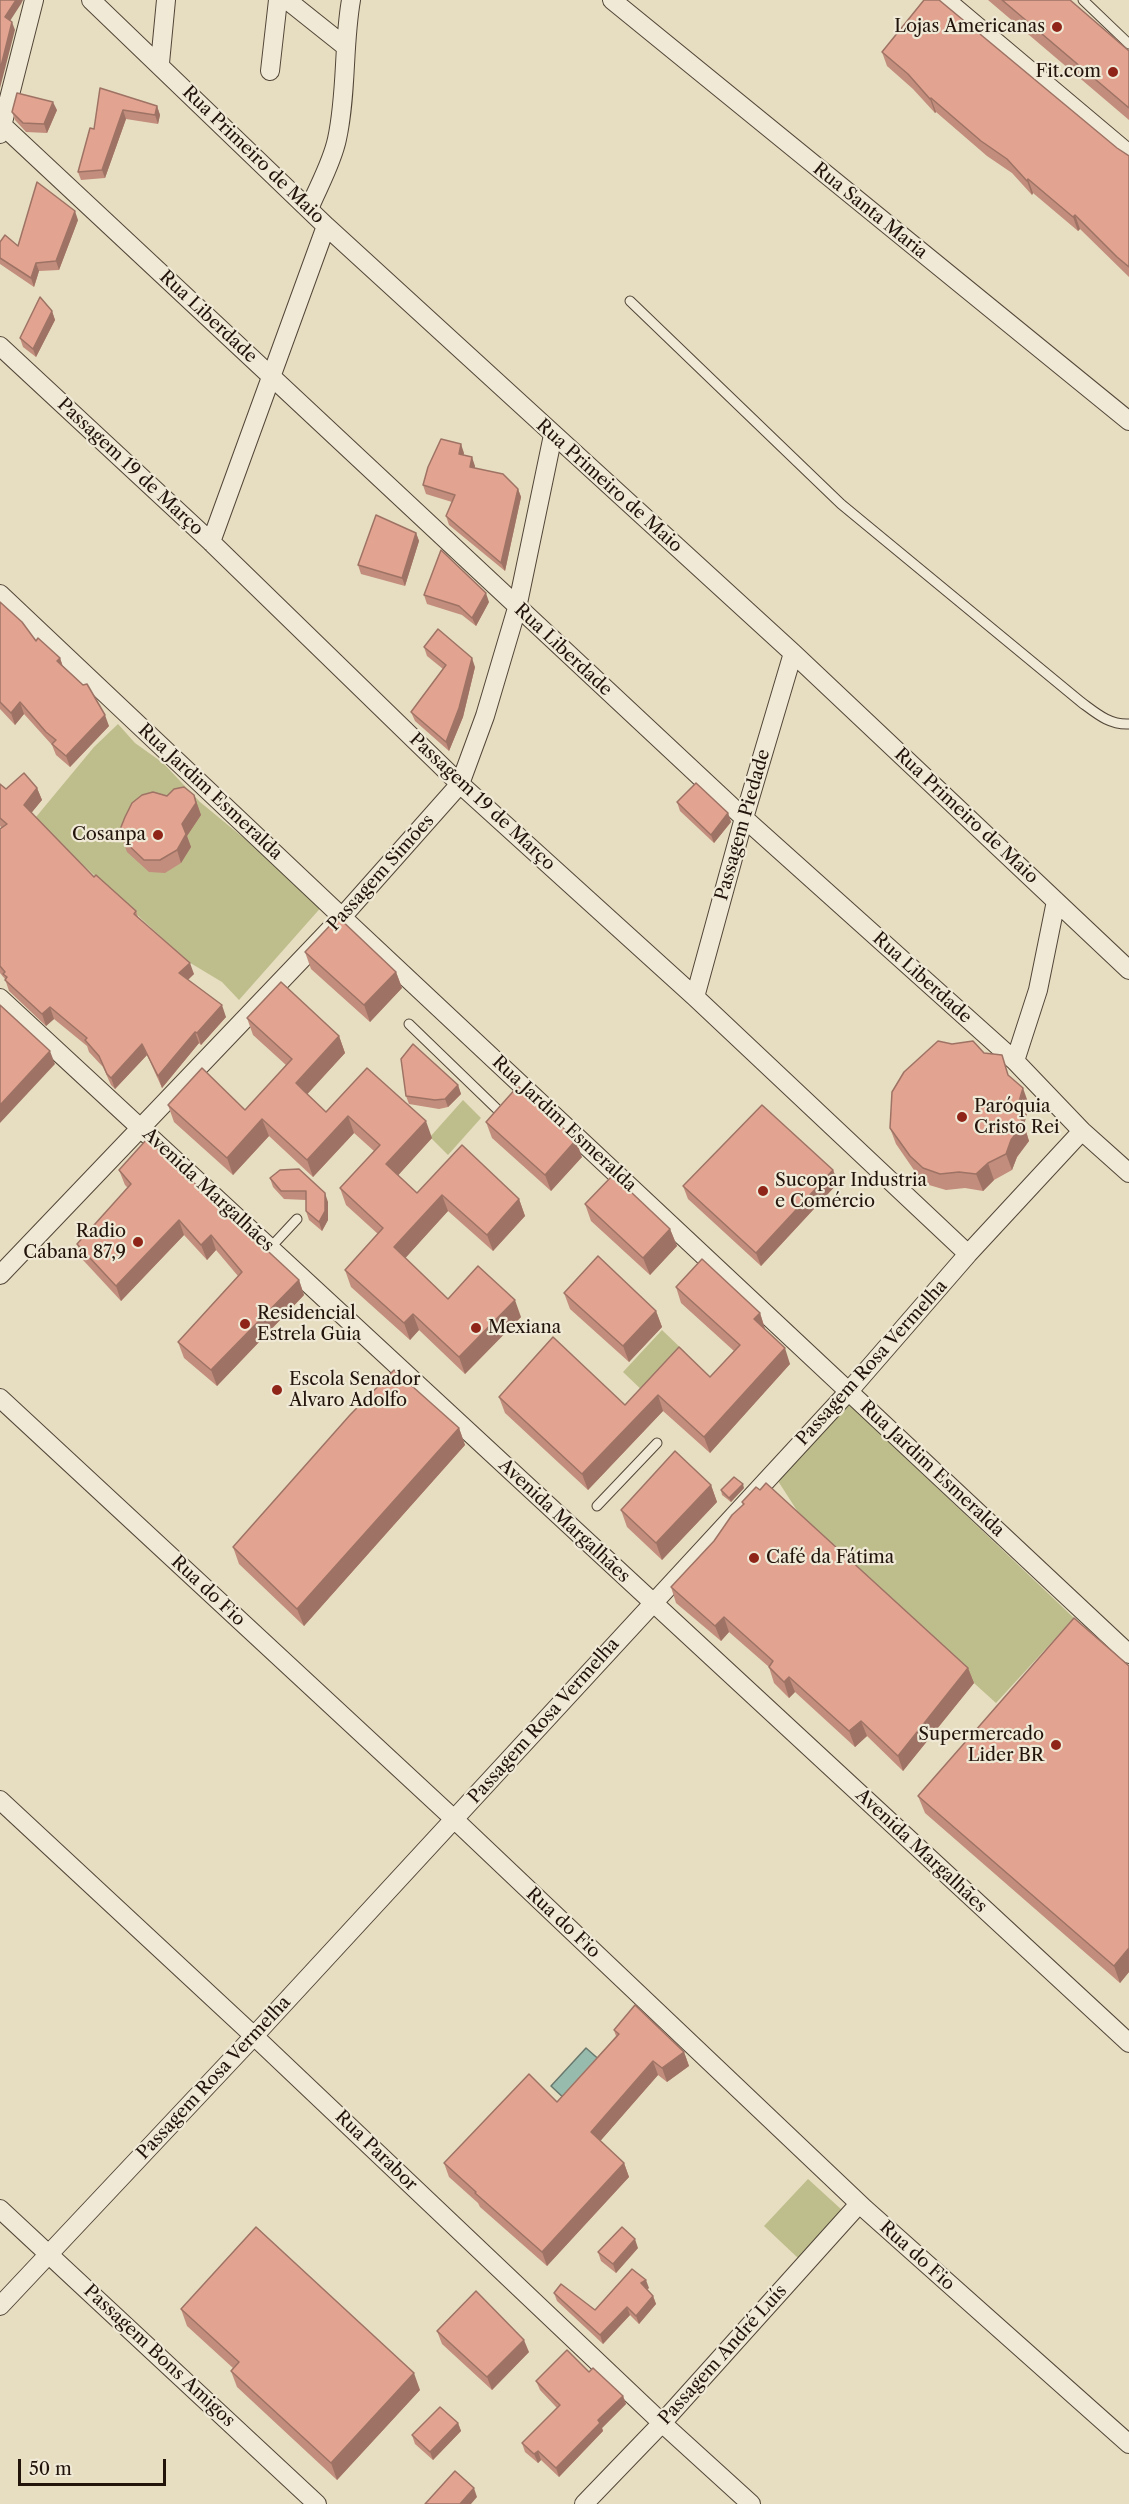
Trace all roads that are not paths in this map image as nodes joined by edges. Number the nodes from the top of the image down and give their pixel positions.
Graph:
1 (34, 0) edge
2 (91, 0) edge
3 (166, 0) edge
4 (278, 0) edge
5 (287, 0) edge
6 (351, 0) edge
7 (612, 0) edge
8 (946, 0) edge
9 (1083, 0) edge
10 (1129, 44) edge
11 (346, 47) junction
12 (159, 63) junction
13 (270, 71) dead end
14 (1, 128) edge
15 (1129, 154) edge
16 (309, 209) junction
17 (326, 226) junction
18 (630, 301) dead end
19 (0, 346) edge
20 (272, 376) junction
21 (1129, 421) edge
22 (553, 435) junction
23 (212, 542) junction
24 (0, 594) edge
25 (517, 608) junction
26 (793, 653) junction
27 (1129, 724) edge
28 (460, 784) junction
29 (744, 818) junction
30 (1056, 901) junction
31 (342, 917) junction
32 (1129, 970) edge
33 (695, 997) junction
34 (0, 998) edge
35 (409, 1024) dead end
36 (1015, 1061) junction
37 (500, 1112) edge
38 (141, 1128) junction
39 (1082, 1131) junction
40 (1129, 1173) edge
41 (297, 1219) dead end
42 (270, 1248) junction
43 (968, 1254) junction
44 (0, 1275) edge
45 (849, 1391) junction
46 (0, 1398) edge
47 (657, 1443) dead end
48 (597, 1506) dead end
49 (652, 1603) junction
50 (1129, 1654) edge
51 (0, 1800) edge
52 (454, 1819) junction
53 (254, 2036) junction
54 (1129, 2043) edge
55 (859, 2204) junction
56 (0, 2209) edge
57 (48, 2254) junction
58 (0, 2306) edge
59 (662, 2423) junction
60 (1129, 2444) edge
61 (317, 2504) edge
62 (584, 2504) edge
63 (751, 2504) edge

1 - 14 street
2 - 12 street, Rua Primeiro de Maio
3 - 12 street
4 - 13 street
5 - 11 street
6 - 11 street
7 - 21 street, Rua Santa Maria
8 - 15 street
9 - 10 lane
11 - 16 street
12 - 16 street, Rua Primeiro de Maio
14 - 20 street, Rua Liberdade
16 - 17 street, Rua Primeiro de Maio
17 - 20 street
17 - 22 street, Rua Primeiro de Maio
18 - 27 lane
19 - 23 street, Passagem 19 de Março
20 - 23 street
20 - 25 street, Rua Liberdade
22 - 25 street, Passagem Simões
22 - 26 street, Rua Primeiro de Maio
23 - 28 street, Passagem 19 de Março
24 - 31 street, Rua Jardim Esmeralda
25 - 28 street, Passagem Simões
25 - 29 street, Rua Liberdade
26 - 29 street, Passagem Piedade
26 - 30 street, Rua Primeiro de Maio
28 - 31 street, Passagem Simões
28 - 33 street, Passagem 19 de Março
29 - 33 street, Passagem Piedade
29 - 36 street, Rua Liberdade
30 - 32 street, Rua Primeiro de Maio
30 - 36 street
31 - 38 street, Passagem Simões
31 - 45 street, Rua Jardim Esmeralda
33 - 43 street, Passagem 19 de Março
34 - 38 street, Avenida Margalhães
35 - 37 lane
36 - 39 street, Rua Liberdade
38 - 42 street, Avenida Margalhães
38 - 44 street, Passagem Simões
39 - 40 street, Rua Liberdade
39 - 43 street, Passagem Rosa Vermelha
41 - 42 lane
42 - 49 street, Avenida Margalhães
43 - 45 street, Passagem Rosa Vermelha
45 - 49 street, Passagem Rosa Vermelha
45 - 50 street, Rua Jardim Esmeralda
46 - 52 street, Rua do Fio
47 - 48 lane
49 - 52 street, Passagem Rosa Vermelha
49 - 54 street, Avenida Margalhães
51 - 53 street, Rua Parabor
52 - 53 street, Passagem Rosa Vermelha
52 - 55 street, Rua do Fio
53 - 57 street, Passagem Rosa Vermelha
53 - 59 street, Rua Parabor
55 - 59 street, Passagem André Luís
55 - 60 street, Rua do Fio
56 - 57 street, Passagem Bons Amigos
57 - 58 street, Passagem Rosa Vermelha
57 - 61 street, Passagem Bons Amigos
59 - 62 street, Passagem André Luís
59 - 63 street, Rua Parabor

